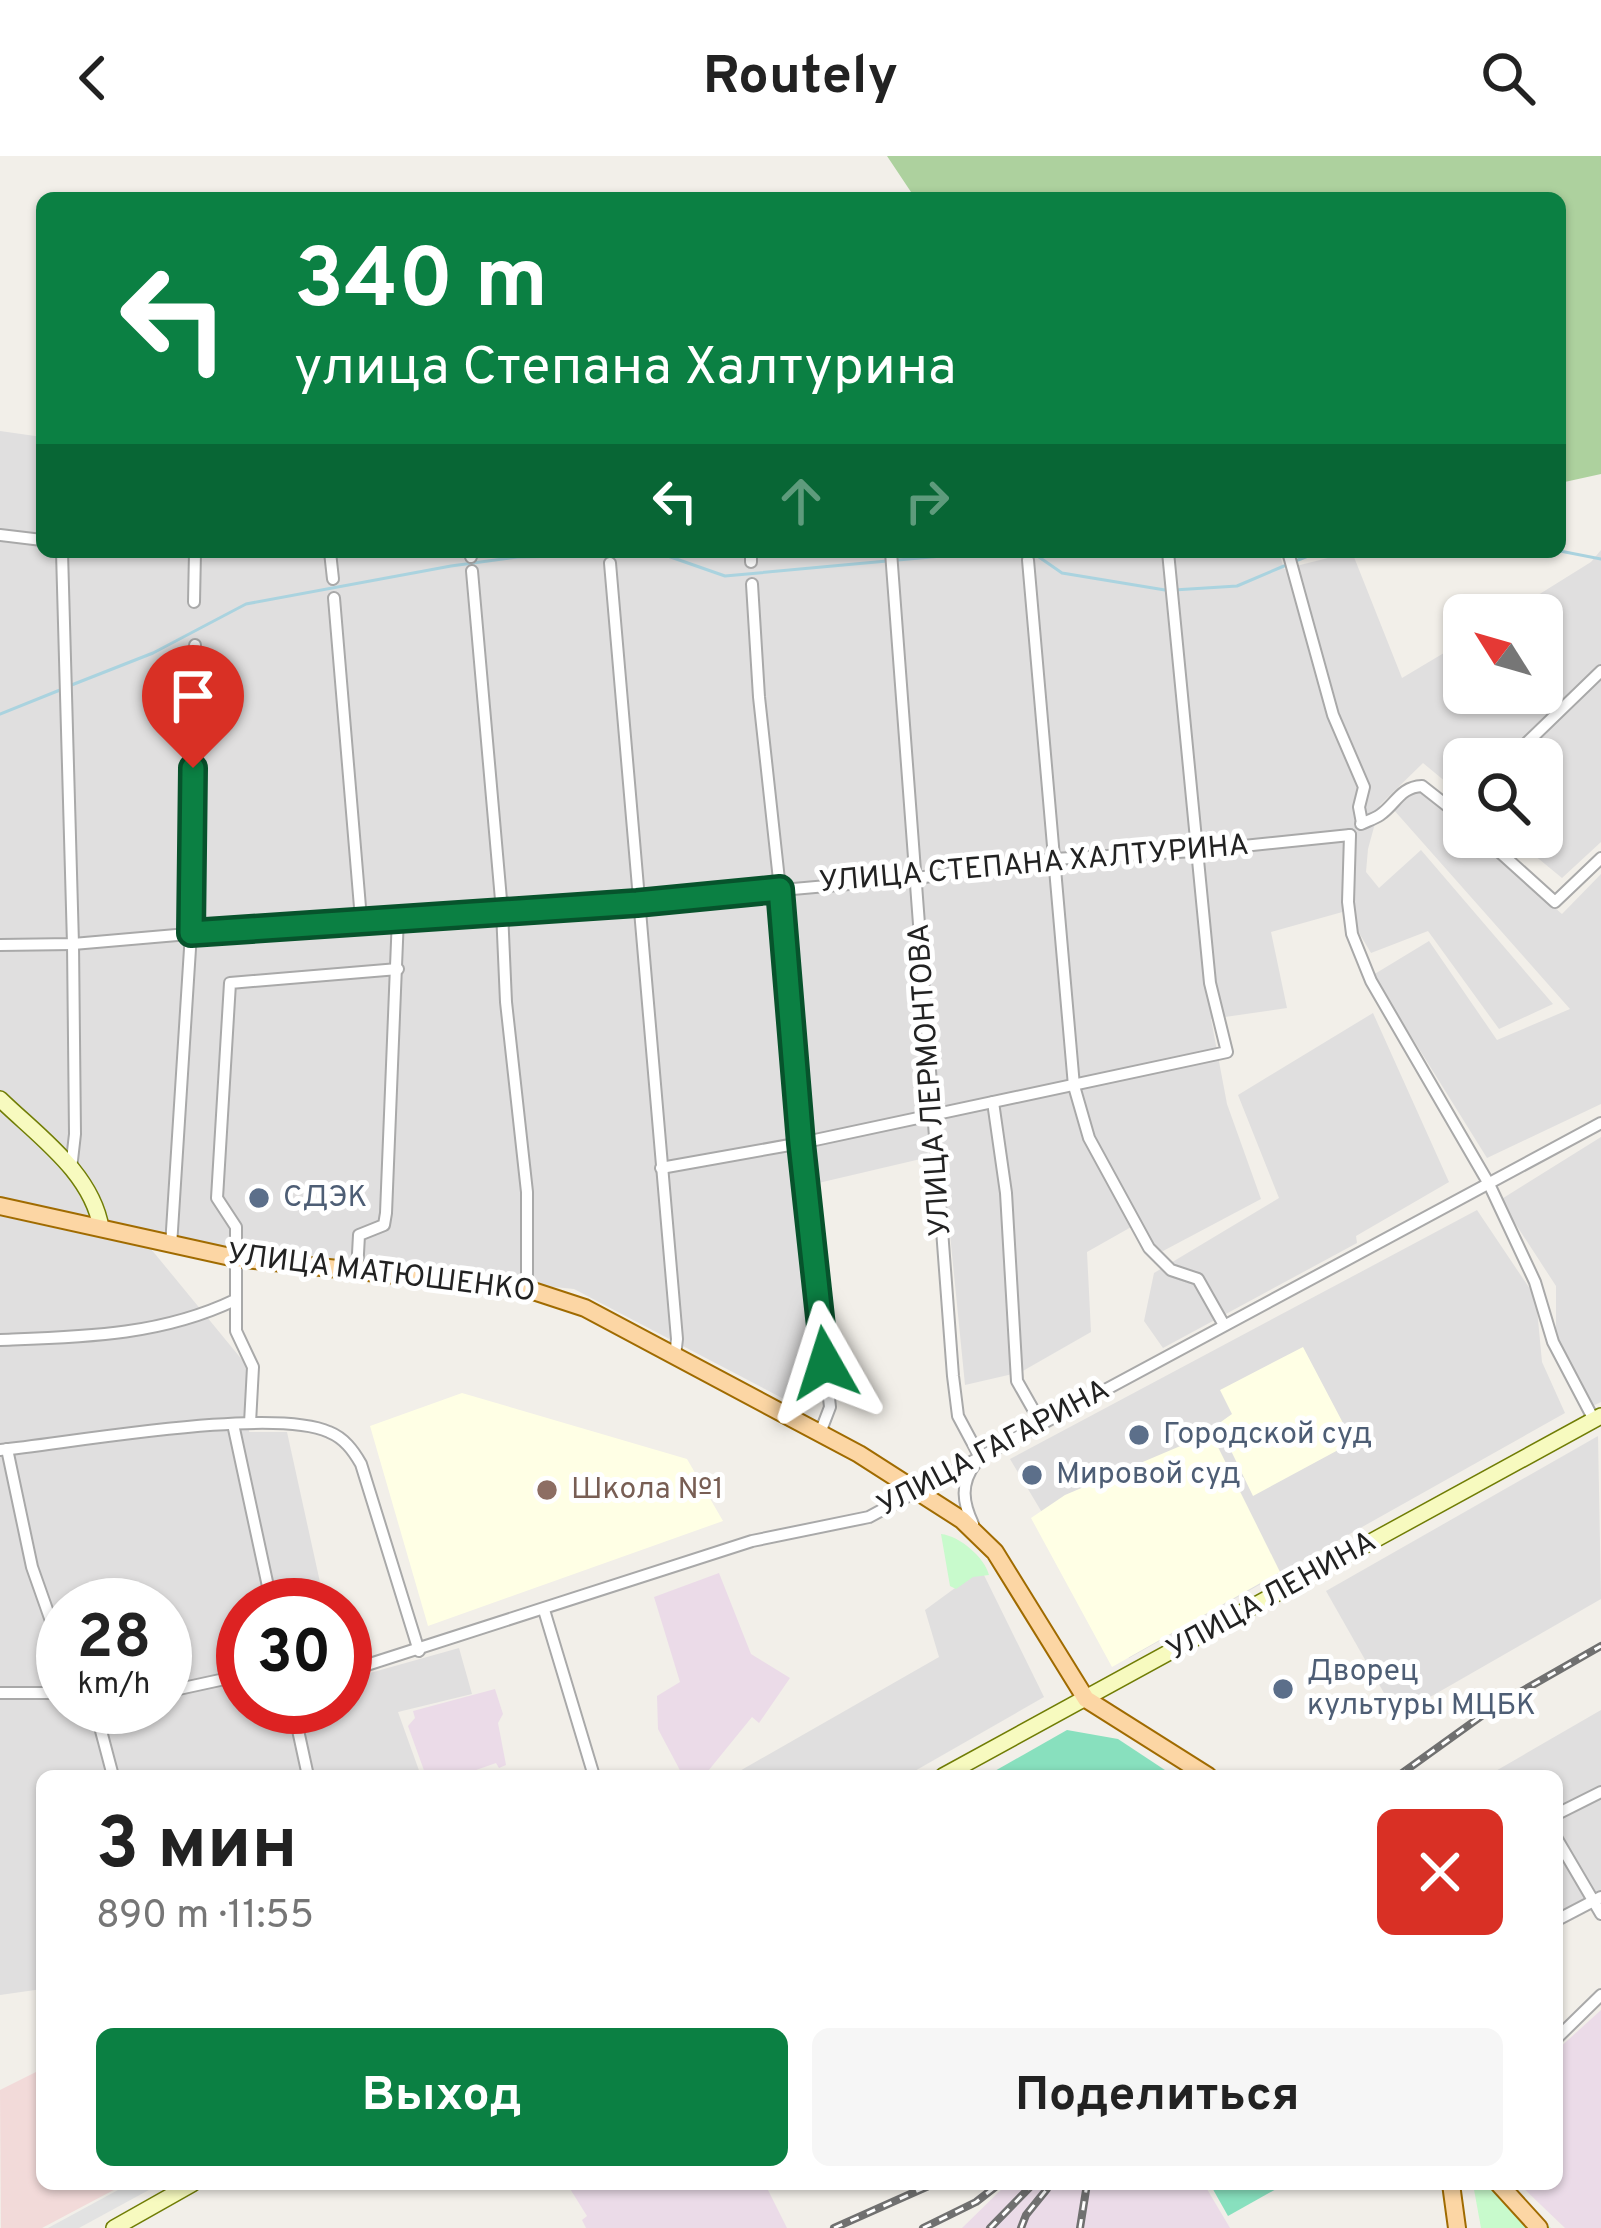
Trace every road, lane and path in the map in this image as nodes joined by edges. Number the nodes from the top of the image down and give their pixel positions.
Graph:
1 (0, 535) edge
2 (36, 539) edge
3 (62, 558) edge
4 (195, 558) edge
5 (331, 558) edge
6 (891, 558) edge
7 (1169, 558) edge
8 (1290, 558) edge
9 (471, 560) edge
10 (1028, 560) dead end
11 (610, 562) dead end
12 (333, 579) dead end
13 (752, 584) dead end
14 (334, 598) dead end
15 (194, 602) dead end
16 (195, 645) dead end
17 (1601, 671) edge
18 (1532, 738) edge
19 (1443, 800) edge
20 (1362, 823) junction
21 (1349, 835) junction
22 (1195, 851) junction
23 (1507, 858) edge
24 (1601, 858) edge
25 (1054, 860) junction
26 (917, 878) junction
27 (780, 889) junction
28 (637, 903) junction
29 (502, 911) junction
30 (398, 917) junction
31 (361, 919) junction
32 (191, 933) junction
33 (73, 944) junction
34 (0, 945) edge
35 (398, 969) junction
36 (1074, 1086) junction
37 (0, 1099) edge
38 (993, 1102) junction
39 (933, 1113) junction
40 (1601, 1123) edge
41 (801, 1143) junction
42 (661, 1168) junction
43 (71, 1169) junction
44 (1489, 1184) junction
45 (0, 1206) edge
46 (101, 1228) junction
47 (171, 1246) junction
48 (235, 1258) junction
49 (357, 1272) junction
50 (526, 1289) junction
51 (235, 1300) junction
52 (1224, 1325) junction
53 (0, 1340) edge
54 (675, 1356) junction
55 (1598, 1418) edge
56 (250, 1423) junction
57 (233, 1424) junction
58 (1042, 1425) junction
59 (820, 1433) junction
60 (3, 1450) edge
61 (978, 1460) junction
62 (918, 1491) junction
63 (977, 1533) junction
64 (36, 1578) edge
65 (266, 1578) edge
66 (544, 1610) junction
67 (418, 1651) junction
68 (372, 1664) edge
69 (0, 1693) edge
70 (36, 1693) edge
71 (1086, 1699) junction
72 (103, 1734) edge
73 (299, 1734) edge
74 (112, 1770) edge
75 (307, 1770) edge
76 (592, 1770) edge
77 (954, 1770) edge
78 (1198, 1770) edge
79 (1601, 1792) edge
80 (1563, 1811) edge
81 (1563, 1848) edge
82 (1596, 1899) edge
83 (1601, 1913) edge
84 (1563, 1917) edge
85 (1601, 1995) edge
86 (1563, 2032) edge
87 (181, 2190) edge
88 (1452, 2190) edge
89 (1505, 2190) edge
90 (114, 2228) edge
91 (1457, 2228) edge
92 (1540, 2228) edge

1 - 2 street
3 - 33 street
4 - 15 street
5 - 12 street
6 - 26 street, УЛИЦА ЛЕРМОНТОВА
7 - 22 street
8 - 20 street
9 - 29 street
10 - 25 street
11 - 28 street
13 - 27 street
14 - 31 street
16 - 32 street
17 - 18 street
19 - 20 street
20 - 21 street
21 - 22 street, УЛИЦА СТЕПАНА ХАЛТУРИНА
21 - 44 street
22 - 25 street, УЛИЦА СТЕПАНА ХАЛТУРИНА
22 - 36 street
23 - 24 street
25 - 26 street, УЛИЦА СТЕПАНА ХАЛТУРИНА
25 - 36 street
26 - 27 street, УЛИЦА СТЕПАНА ХАЛТУРИНА
26 - 39 street, УЛИЦА ЛЕРМОНТОВА
27 - 28 street, УЛИЦА СТЕПАНА ХАЛТУРИНА
27 - 41 street
28 - 29 street, УЛИЦА СТЕПАНА ХАЛТУРИНА
28 - 42 street
29 - 30 street, УЛИЦА СТЕПАНА ХАЛТУРИНА
29 - 50 street
30 - 31 street, УЛИЦА СТЕПАНА ХАЛТУРИНА
30 - 35 street
31 - 32 street, УЛИЦА СТЕПАНА ХАЛТУРИНА
32 - 33 street, УЛИЦА СТЕПАНА ХАЛТУРИНА
32 - 47 street
33 - 34 street, УЛИЦА СТЕПАНА ХАЛТУРИНА
33 - 43 street
35 - 48 street
35 - 49 street
36 - 38 street
36 - 52 street
37 - 43 main road
38 - 39 street
38 - 58 street
39 - 41 street
39 - 61 street, УЛИЦА ЛЕРМОНТОВА
40 - 44 street, УЛИЦА ГАГАРИНА
41 - 42 street
41 - 59 street
42 - 54 street
43 - 46 main road
44 - 52 street, УЛИЦА ГАГАРИНА
44 - 55 street
45 - 46 main road, УЛИЦА МАТЮШЕНКО
46 - 47 main road, УЛИЦА МАТЮШЕНКО
47 - 48 main road, УЛИЦА МАТЮШЕНКО
48 - 49 main road, УЛИЦА МАТЮШЕНКО
48 - 51 street
49 - 50 main road, УЛИЦА МАТЮШЕНКО
50 - 54 main road, УЛИЦА МАТЮШЕНКО
51 - 53 street
51 - 56 street
52 - 58 street, УЛИЦА ГАГАРИНА
54 - 59 main road, УЛИЦА МАТЮШЕНКО
55 - 71 main road, УЛИЦА ЛЕНИНА
56 - 57 street
56 - 67 street
57 - 60 street
57 - 65 street
58 - 61 street, УЛИЦА ГАГАРИНА
59 - 62 main road, УЛИЦА МАТЮШЕНКО
60 - 64 street
61 - 62 street, УЛИЦА ГАГАРИНА
61 - 63 street
62 - 63 main road, УЛИЦА МАТЮШЕНКО
62 - 66 street, УЛИЦА ГАГАРИНА
63 - 71 main road, УЛИЦА МАТЮШЕНКО
66 - 67 street, УЛИЦА ГАГАРИНА
66 - 76 street
67 - 68 street, УЛИЦА ГАГАРИНА
69 - 70 street
71 - 77 main road, УЛИЦА ЛЕНИНА
71 - 78 main road
72 - 74 street
73 - 75 street
79 - 80 street
81 - 82 street
82 - 83 street
82 - 84 street
85 - 86 street
87 - 90 main road
88 - 91 main road
89 - 92 main road

